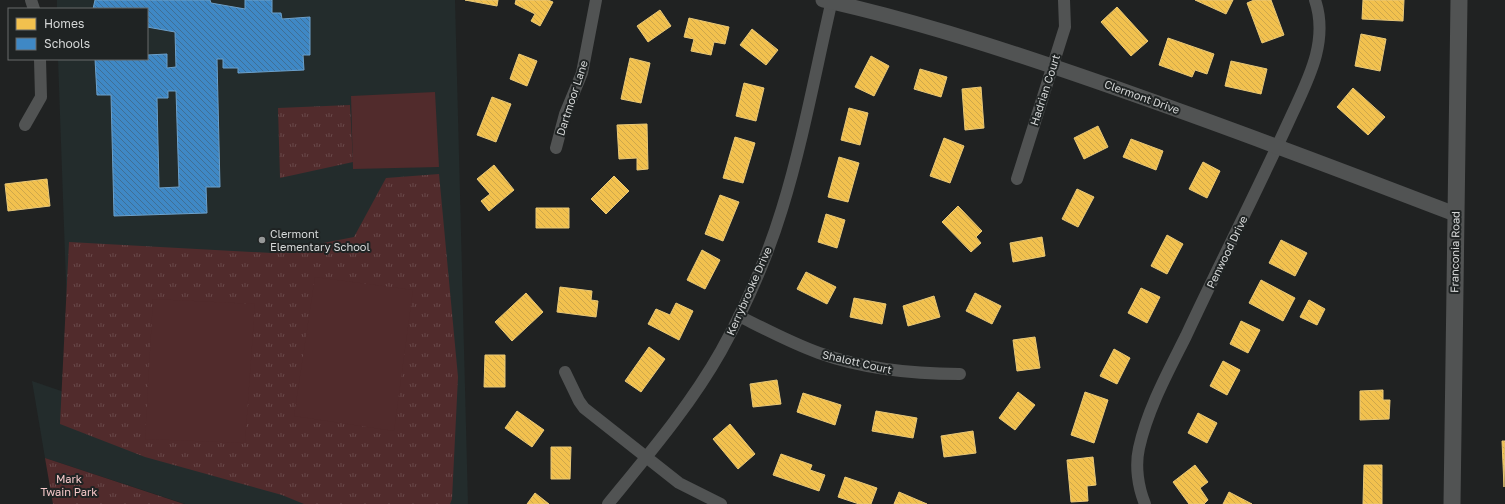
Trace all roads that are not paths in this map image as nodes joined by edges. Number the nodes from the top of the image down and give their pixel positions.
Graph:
1 (596, 0) edge
2 (1064, 0) edge
3 (1315, 0) edge
4 (1459, 0) edge
5 (829, 1) edge
6 (40, 60) edge
7 (1054, 66) junction
8 (25, 125) dead end
9 (1278, 146) junction
10 (556, 148) dead end
11 (1016, 179) dead end
12 (1456, 214) junction
13 (739, 316) junction
14 (565, 372) dead end
15 (960, 374) dead end
16 (645, 458) junction
17 (608, 504) edge
18 (721, 504) edge
19 (1145, 504) edge
20 (1452, 504) edge

1 - 10 street, Dartmoor Lane
2 - 7 street, Hadrian Court
3 - 9 street, Penwood Drive
4 - 12 main road, Franconia Road
5 - 7 street, Clermont Drive
5 - 13 street, Kerrybrooke Drive
6 - 8 street
7 - 9 street, Clermont Drive
7 - 11 street, Hadrian Court
9 - 12 street, Clermont Drive
9 - 19 street, Penwood Drive
12 - 20 main road, Franconia Road
13 - 15 street, Shalott Court
13 - 16 street, Kerrybrooke Drive
14 - 16 street
16 - 17 street, Kerrybrooke Drive
16 - 18 street

